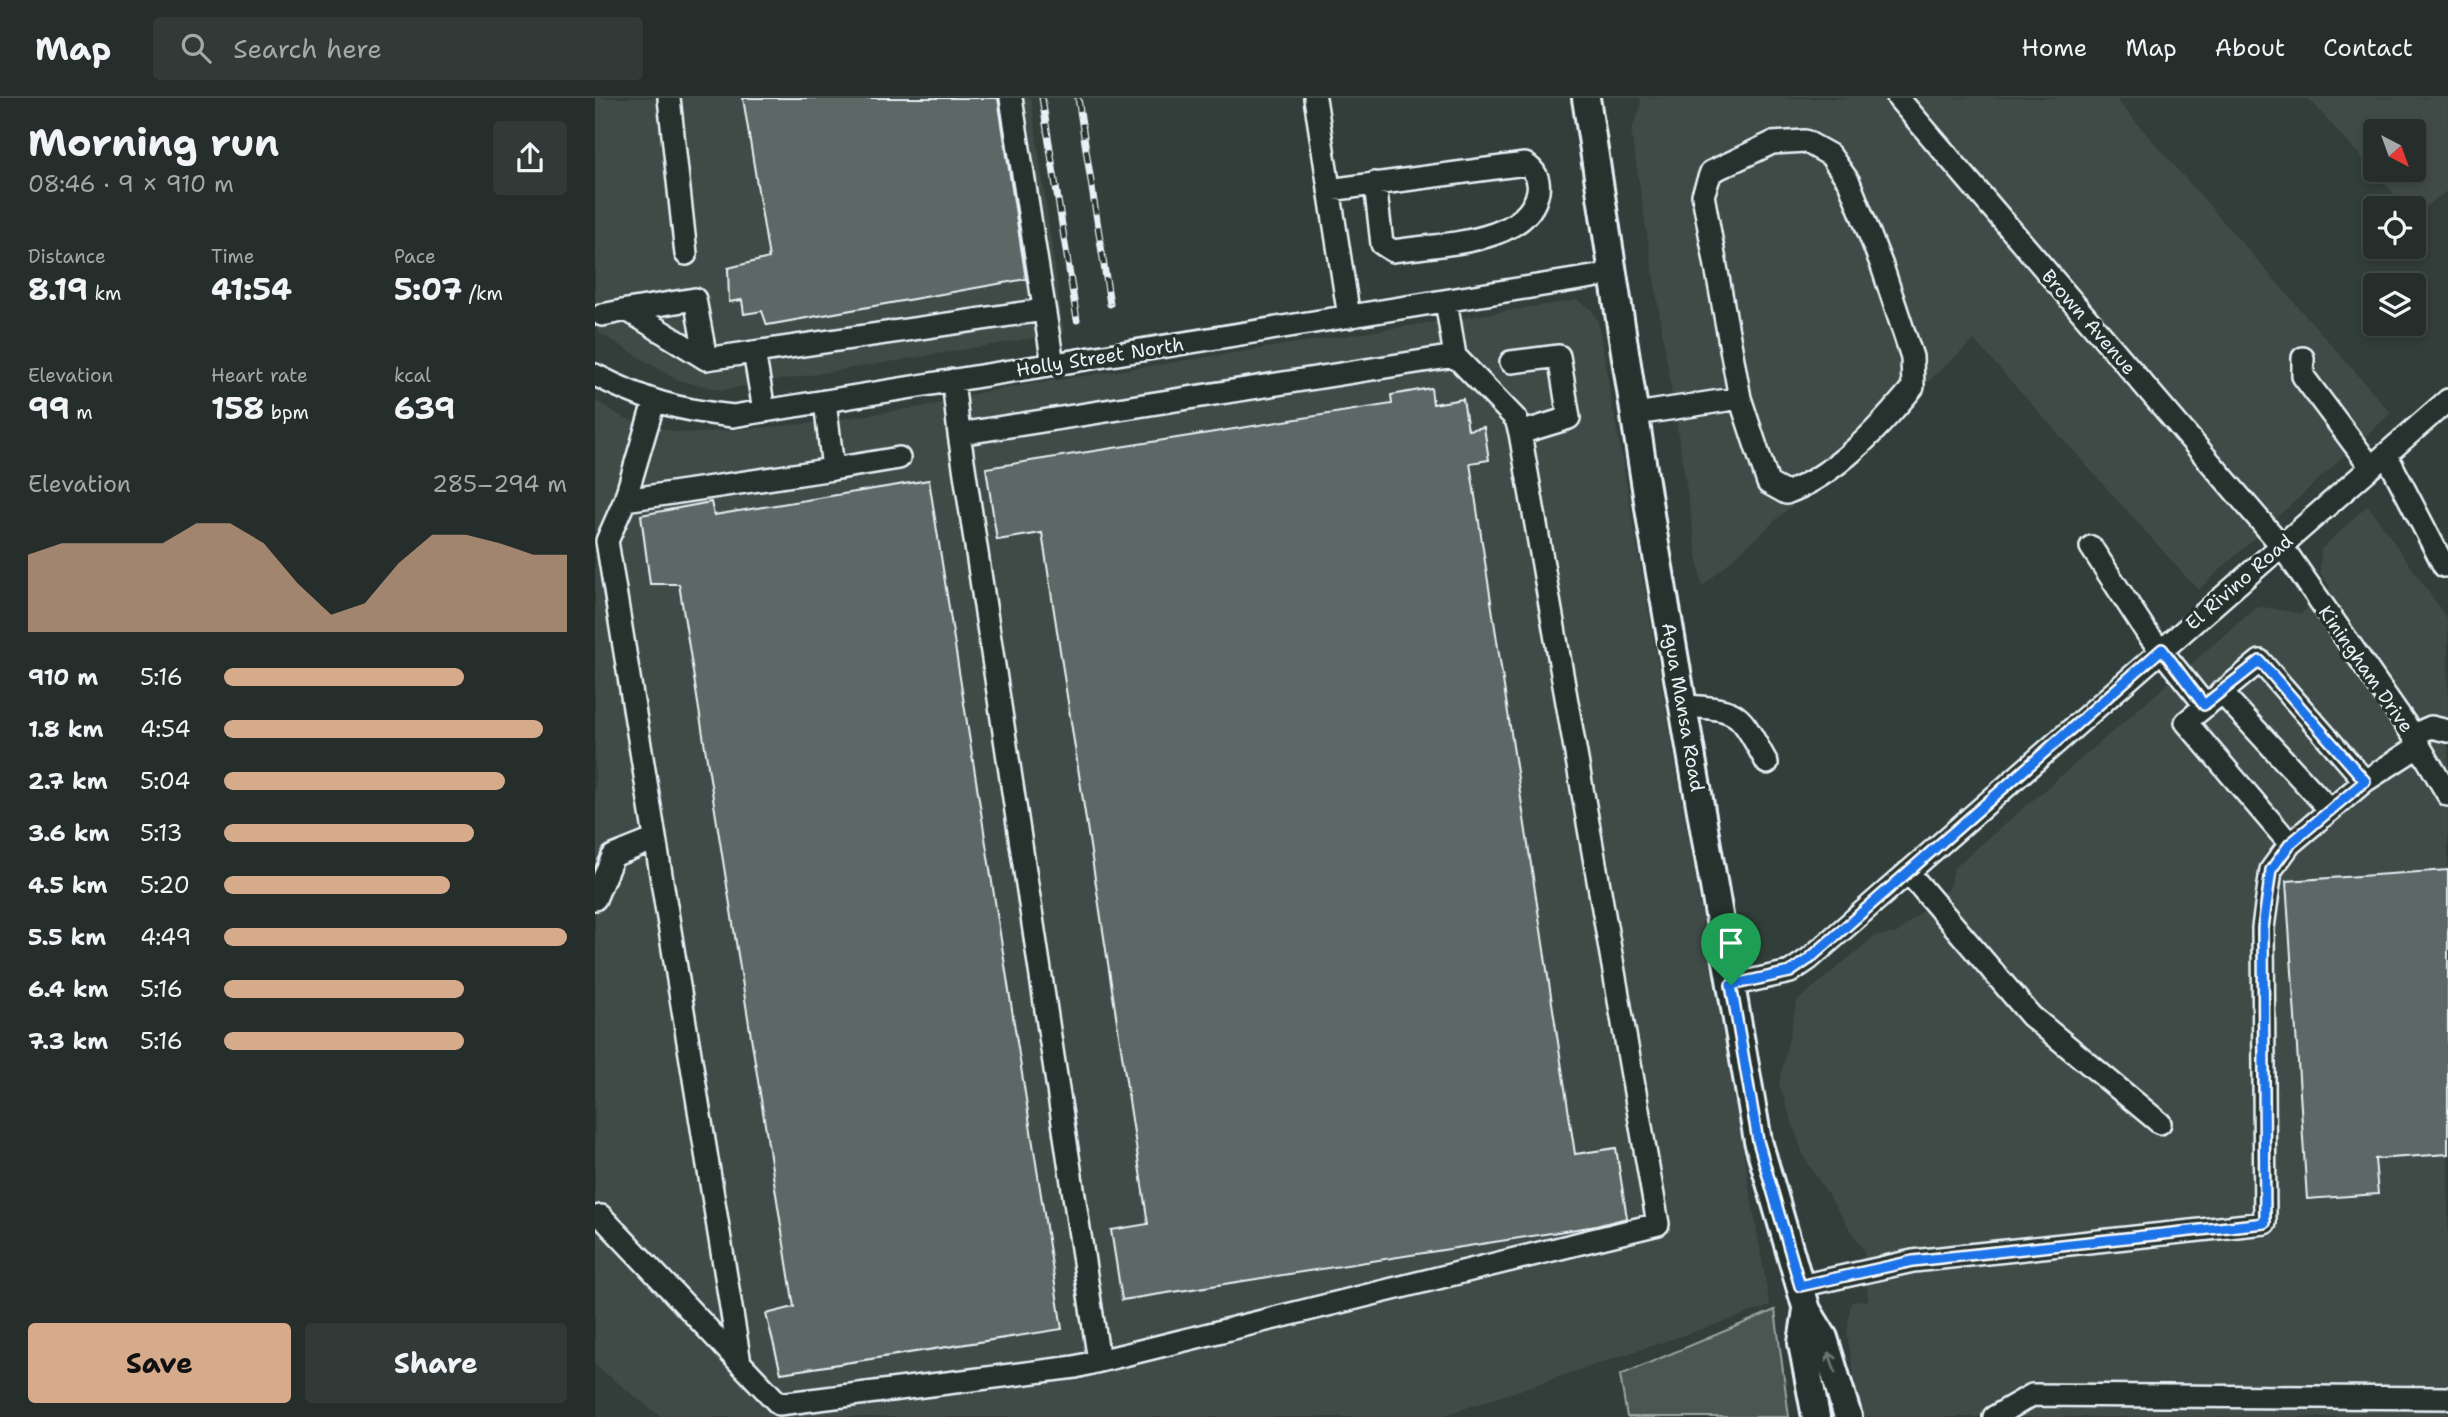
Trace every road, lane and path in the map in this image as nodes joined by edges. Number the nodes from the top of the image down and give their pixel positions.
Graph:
1 (670, 98) edge
2 (1011, 98) edge
3 (1315, 98) edge
4 (1586, 98) edge
5 (1898, 98) edge
6 (1374, 183) junction
7 (1329, 190) junction
8 (686, 254) dead end
9 (1611, 274) junction
10 (1446, 301) junction
11 (627, 310) junction
12 (1044, 310) junction
13 (602, 315) dead end
14 (1349, 317) junction
15 (754, 352) junction
16 (1455, 356) junction
17 (2303, 358) dead end
18 (706, 359) junction
19 (1511, 362) dead end
20 (1052, 364) junction
21 (595, 375) edge
22 (953, 380) junction
23 (1740, 398) junction
24 (2448, 400) edge
25 (825, 401) junction
26 (654, 402) junction
27 (764, 411) junction
28 (1636, 414) junction
29 (1520, 433) junction
30 (959, 434) junction
31 (899, 458) dead end
32 (2379, 460) junction
33 (834, 469) junction
34 (625, 500) junction
35 (2281, 545) junction
36 (2091, 547) dead end
37 (2444, 566) dead end
38 (2162, 649) junction
39 (2213, 698) junction
40 (1683, 706) junction
41 (2448, 731) edge
42 (2416, 741) junction
43 (1767, 763) dead end
44 (2365, 781) junction
45 (2448, 794) edge
46 (2330, 810) junction
47 (653, 841) junction
48 (2290, 844) junction
49 (1908, 872) junction
50 (595, 899) edge
51 (1731, 985) junction
52 (2160, 1123) dead end
53 (595, 1217) edge
54 (1804, 1298) junction
55 (1099, 1361) junction
56 (740, 1363) junction
57 (2448, 1398) edge
58 (1816, 1417) edge
59 (1848, 1417) edge
60 (1994, 1417) edge

1 - 8 street
2 - 12 street
3 - 7 street
4 - 9 main road, Agua Mansa Road
5 - 35 street, Brown Avenue
6 - 6 street
6 - 7 street
7 - 14 street
9 - 10 street, Holly Street North
9 - 28 main road, Agua Mansa Road
10 - 14 street, Holly Street North
10 - 16 street
11 - 13 street
11 - 18 street
11 - 18 street
12 - 15 street
12 - 20 street
14 - 20 street, Holly Street North
15 - 18 street
15 - 27 street
16 - 29 street
16 - 30 street
17 - 32 street
19 - 29 street
20 - 22 street, Holly Street North
21 - 26 street, Holly Street North
22 - 25 street, Holly Street North
22 - 30 street
23 - 23 street
23 - 28 street
24 - 32 street, El Rivino Road
25 - 27 street, Holly Street North
25 - 33 street
26 - 27 street, Holly Street North
26 - 34 street
28 - 40 main road, Agua Mansa Road
29 - 55 street
30 - 55 street
31 - 33 street
32 - 35 street, El Rivino Road
32 - 37 street
33 - 34 street
34 - 47 street
35 - 38 street, El Rivino Road
35 - 42 street, Kiningham Drive
36 - 38 street
38 - 39 street
38 - 49 street, El Rivino Road
39 - 44 street
39 - 46 street
39 - 48 street
40 - 43 street
40 - 51 main road, Agua Mansa Road
41 - 42 street
42 - 44 street
42 - 45 street, Kiningham Drive
44 - 46 street
46 - 48 street
47 - 50 street
47 - 56 street
48 - 54 street
49 - 51 street, El Rivino Road
49 - 52 street
51 - 54 main road, Agua Mansa Road
53 - 56 street
54 - 58 main road, Agua Mansa Road
59 -> 54 main road, Agua Mansa Road
55 - 56 street
57 - 60 street

